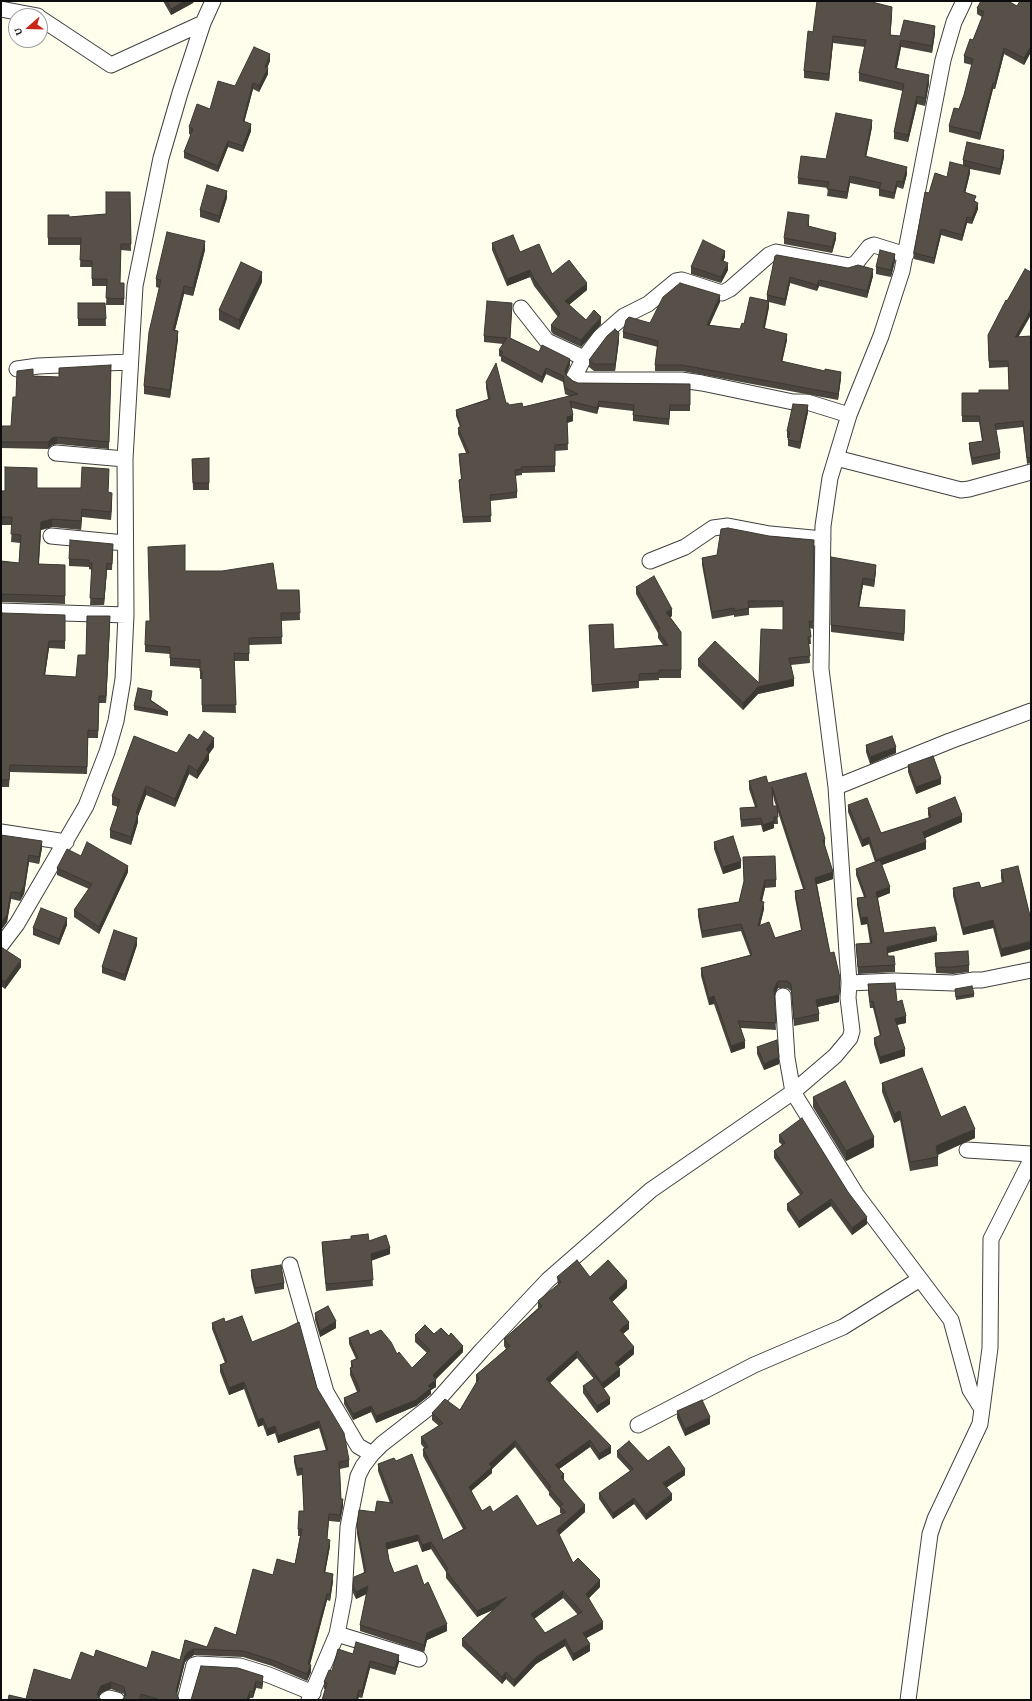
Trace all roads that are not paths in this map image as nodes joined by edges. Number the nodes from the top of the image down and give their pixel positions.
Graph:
1 (213, 1) edge
2 (964, 1) edge
3 (48, 23) edge
4 (204, 23) junction
5 (906, 255) junction
6 (521, 308) dead end
7 (584, 358) junction
8 (129, 362) junction
9 (17, 369) edge
10 (849, 415) junction
11 (56, 453) dead end
12 (836, 458) junction
13 (125, 459) junction
14 (1031, 472) edge
15 (51, 536) dead end
16 (823, 539) junction
17 (125, 543) junction
18 (650, 560) dead end
19 (1, 611) edge
20 (126, 615) junction
21 (1031, 711) edge
22 (836, 787) junction
23 (1, 832) edge
24 (66, 842) junction
25 (1, 945) edge
26 (1031, 970) edge
27 (849, 983) junction
28 (783, 996) dead end
29 (793, 1092) junction
30 (967, 1150) dead end
31 (1031, 1154) edge
32 (1031, 1160) edge
33 (290, 1265) dead end
34 (920, 1279) junction
35 (982, 1409) junction
36 (638, 1425) dead end
37 (372, 1454) junction
38 (337, 1634) junction
39 (419, 1659) dead end
40 (311, 1696) edge
41 (106, 1700) edge
42 (117, 1700) edge
43 (185, 1700) edge
44 (908, 1700) edge

1 - 4 street
2 - 5 street
3 - 4 street
4 - 8 street
5 - 7 street
5 - 10 street
6 - 7 street
7 - 10 street
8 - 9 street
8 - 13 street
10 - 12 street
11 - 13 street
12 - 14 street
12 - 16 street
13 - 17 street
15 - 17 street
16 - 18 street
16 - 22 street
17 - 20 street
19 - 20 street
20 - 24 street
21 - 22 street
22 - 27 street
23 - 24 street
24 - 25 street
26 - 27 street
27 - 29 street
28 - 29 street
29 - 34 street
29 - 37 street
30 - 31 street
32 - 35 street
33 - 37 street
34 - 35 street
34 - 36 street
35 - 44 street
37 - 38 street
38 - 39 street
38 - 40 street
40 - 43 street
41 - 42 street

